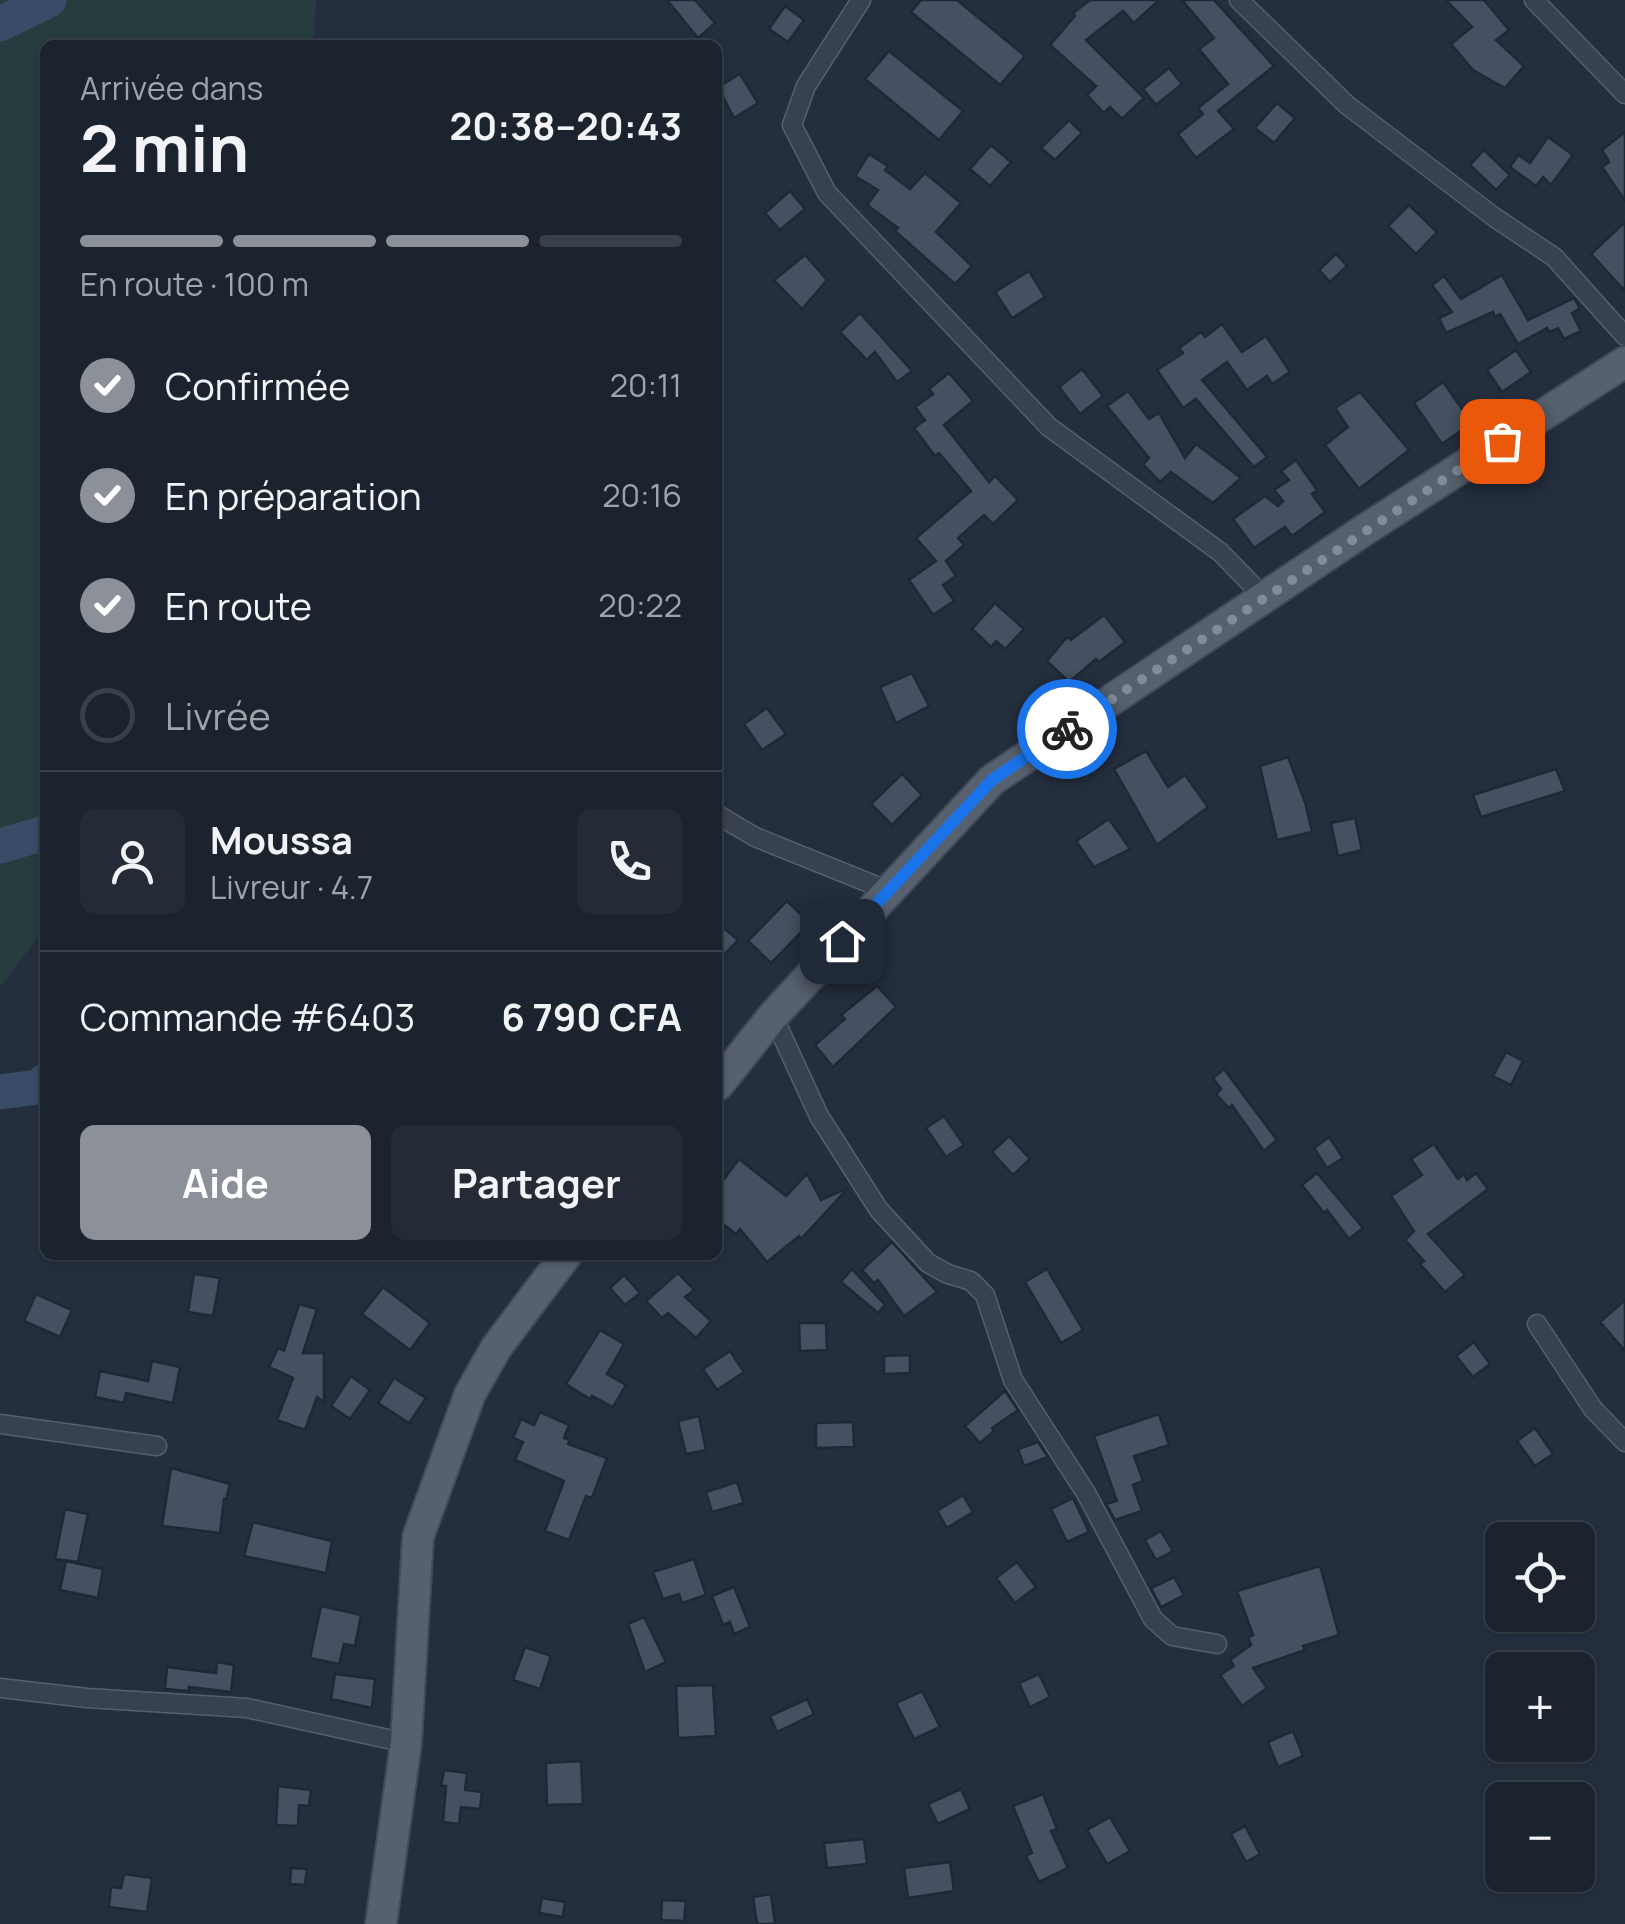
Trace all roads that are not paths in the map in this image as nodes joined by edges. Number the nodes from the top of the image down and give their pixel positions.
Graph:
1 (862, 0) edge
2 (1239, 0) edge
3 (1534, 0) edge
4 (1625, 94) edge
5 (1625, 336) edge
6 (1625, 362) edge
7 (1264, 596) junction
8 (722, 817) edge
9 (889, 891) junction
10 (773, 1016) junction
11 (722, 1080) edge
12 (562, 1260) edge
13 (1536, 1324) dead end
14 (0, 1424) edge
15 (1625, 1442) edge
16 (157, 1446) dead end
17 (1217, 1644) dead end
18 (0, 1688) edge
19 (406, 1743) junction
20 (380, 1924) edge

1 - 7 street
2 - 5 street
3 - 4 street
6 - 7 main road
7 - 9 main road
8 - 9 street
9 - 10 main road
10 - 11 main road
10 - 17 street
12 - 19 main road
13 - 15 street
14 - 16 street
18 - 19 street
19 - 20 main road

